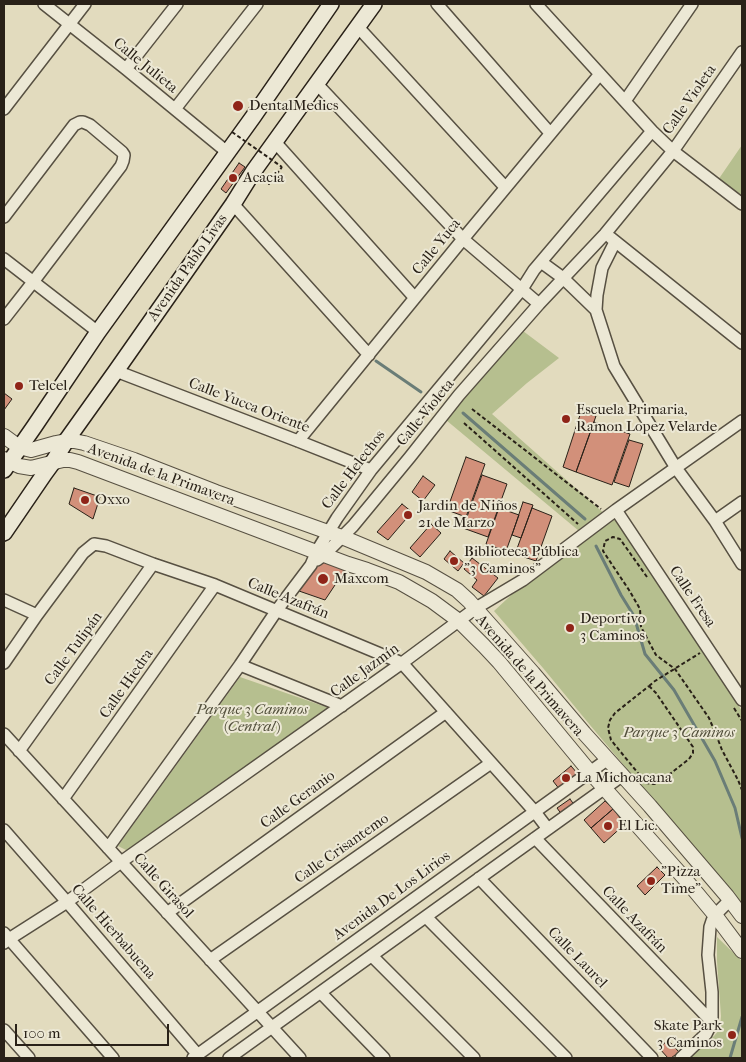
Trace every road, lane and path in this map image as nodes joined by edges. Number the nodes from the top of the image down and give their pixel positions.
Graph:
1 (44, 4) edge
2 (85, 4) edge
3 (177, 4) edge
4 (257, 4) edge
5 (331, 4) edge
6 (374, 4) edge
7 (437, 4) edge
8 (692, 4) edge
9 (539, 5) edge
10 (69, 24) junction
11 (357, 26) junction
12 (742, 52) edge
13 (126, 69) junction
14 (600, 74) junction
15 (317, 84) junction
16 (625, 101) junction
17 (4, 109) edge
18 (175, 109) junction
19 (232, 132) dead end
20 (550, 132) junction
21 (652, 132) junction
22 (275, 142) junction
23 (673, 151) junction
24 (228, 152) junction
25 (269, 184) dead end
26 (505, 187) junction
27 (232, 204) junction
28 (742, 204) edge
29 (4, 218) edge
30 (605, 234) junction
31 (463, 238) junction
32 (616, 242) junction
33 (4, 258) edge
34 (541, 262) junction
35 (563, 278) junction
36 (33, 282) junction
37 (522, 289) junction
38 (415, 298) junction
39 (539, 304) junction
40 (596, 310) junction
41 (4, 319) edge
42 (98, 332) junction
43 (742, 343) edge
44 (369, 355) junction
45 (116, 371) junction
46 (472, 409) dead end
47 (742, 421) edge
48 (464, 423) dead end
49 (4, 436) edge
50 (298, 440) junction
51 (66, 441) junction
52 (20, 447) junction
53 (53, 462) junction
54 (5, 464) edge
55 (676, 468) junction
56 (371, 470) junction
57 (742, 502) edge
58 (613, 513) junction
59 (715, 521) junction
60 (328, 532) junction
61 (587, 532) junction
62 (4, 534) edge
63 (342, 537) junction
64 (321, 552) junction
65 (153, 564) junction
66 (742, 564) edge
67 (648, 580) dead end
68 (215, 585) junction
69 (4, 600) edge
70 (476, 608) junction
71 (277, 610) junction
72 (37, 615) junction
73 (459, 621) junction
74 (700, 653) dead end
75 (4, 663) edge
76 (402, 663) junction
77 (240, 666) junction
78 (674, 669) junction
79 (649, 686) junction
80 (737, 702) edge
81 (342, 706) junction
82 (446, 712) junction
83 (742, 721) edge
84 (4, 734) edge
85 (19, 750) junction
86 (608, 759) junction
87 (490, 763) junction
88 (590, 772) junction
89 (623, 775) junction
90 (605, 788) junction
91 (742, 790) edge
92 (64, 800) junction
93 (535, 812) junction
94 (548, 829) junction
95 (4, 830) edge
96 (535, 838) junction
97 (108, 848) junction
98 (121, 862) junction
99 (480, 878) junction
100 (730, 900) junction
101 (67, 902) junction
102 (167, 913) junction
103 (715, 915) junction
104 (742, 916) edge
105 (426, 917) junction
106 (6, 938) edge
107 (742, 951) edge
108 (372, 956) junction
109 (210, 960) junction
110 (321, 993) junction
111 (257, 1012) junction
112 (712, 1022) junction
113 (272, 1027) junction
114 (4, 1030) edge
115 (195, 1057) edge
116 (29, 1058) edge
117 (114, 1058) edge
118 (229, 1058) edge
119 (300, 1058) edge
120 (384, 1058) edge
121 (474, 1058) edge
122 (566, 1058) edge
123 (652, 1058) edge
124 (681, 1058) edge

1 - 10 street, Calle Julieta
2 - 10 street
3 - 13 street
4 - 18 street
5 - 24 main road
6 - 11 main road, Avenida Pablo Livas
7 - 20 street
8 - 16 street
9 - 14 street
10 - 13 street, Calle Julieta
10 - 17 street
11 - 15 main road, Avenida Pablo Livas
11 - 26 street
12 - 23 street, Calle Violeta
13 - 18 street, Calle Julieta
14 - 16 street
14 - 20 street, Calle Yuca
15 - 22 main road, Avenida Pablo Livas
15 - 31 street
16 - 21 street
18 - 24 street, Calle Julieta
19 - 25 path, bridge
20 - 26 street, Calle Yuca
21 - 23 street
21 - 34 street, Calle Helechos
22 - 27 main road, Avenida Pablo Livas
22 - 38 street
23 - 28 street
23 - 30 street, Calle Violeta
24 - 42 main road
26 - 31 street, Calle Yuca
27 - 44 street
27 - 45 main road, Avenida Pablo Livas
29 - 36 street
30 - 32 street
30 - 35 street, Calle Violeta
31 - 37 street
31 - 38 street, Calle Yuca
32 - 40 street
32 - 43 street
33 - 36 street
34 - 35 street
34 - 37 street, Calle Helechos
35 - 39 street, Calle Violeta
35 - 40 street
36 - 41 street
36 - 42 street
37 - 39 street
37 - 56 street, Calle Helechos
38 - 44 street, Calle Yuca
39 - 63 street, Calle Violeta
40 - 55 street
42 - 52 main road
44 - 50 street, Calle Yuca
45 - 50 street, Calle Yucca Oriente
45 - 51 main road, Avenida Pablo Livas
46 - 58 path
47 - 55 street, Calle Jazmín
48 - 61 path
49 - 52 street
50 - 56 street, Calle Yucca Oriente
51 - 52 street
51 - 53 main road, Avenida Pablo Livas
51 - 60 street, Avenida de la Primavera
52 - 54 main road
53 - 54 street, Avenida de la Primavera
53 - 62 main road, Avenida Pablo Livas
53 - 64 street, Avenida de la Primavera
55 - 58 street, Calle Jazmín
55 - 59 street
56 - 60 street, Calle Helechos
57 - 59 street
58 - 61 street, Calle Jazmín
58 - 80 street, Calle Fresa
59 - 66 street
60 - 63 street, Avenida de la Primavera
60 - 64 street, Calle Helechos
61 - 70 street, Calle Jazmín
63 - 64 street, Calle Violeta
63 - 70 street, Avenida de la Primavera
64 - 71 street, Calle Helechos
64 - 73 street, Avenida de la Primavera
65 - 68 street, Calle Azafrán
65 - 72 street, Calle Azafrán
65 - 85 street, Calle Tulipán
67 - 78 path
68 - 71 street, Calle Azafrán
68 - 92 street, Calle Hiedra
69 - 72 street
70 - 73 street, Calle Jazmín
70 - 86 street, Avenida de la Primavera
71 - 76 street, Calle Azafrán
71 - 77 street, Calle Helechos
72 - 75 street, Calle Azafrán
73 - 76 street, Calle Jazmín
73 - 88 street, Avenida de la Primavera
74 - 78 path, bridge
76 - 81 street, Calle Jazmín
76 - 82 street, Calle Azafrán
77 - 81 street
77 - 97 street, Calle Helechos
78 - 79 path, bridge
78 - 91 path
79 - 79 path
80 - 83 path
81 - 98 street, Calle Jazmín
82 - 87 street, Calle Azafrán
82 - 102 street, Calle Geranio
84 - 85 street, Calle Girasol
85 - 92 street, Calle Girasol
86 - 88 street, Avenida De Los Lirios
86 - 89 street, Avenida de la Primavera
87 - 93 street, Calle Azafrán
87 - 109 street, Calle Crisantemo
88 - 90 street, Avenida de la Primavera
88 - 93 street, Avenida De Los Lirios
89 - 90 street
89 - 100 street, Avenida de la Primavera
90 - 94 street
90 - 103 street, Avenida de la Primavera
92 - 97 street, Calle Girasol
93 - 94 street, Calle Azafrán
93 - 111 street, Avenida De Los Lirios
94 - 96 street
95 - 101 street, Calle Hierbabuena
96 - 99 street
96 - 112 street, Calle Azafrán
97 - 98 street, Calle Girasol
98 - 101 street, Calle Jazmín
98 - 102 street, Calle Girasol
99 - 105 street
99 - 123 street, Calle Laurel
100 - 103 street
100 - 104 street, Avenida de la Primavera
101 - 106 street, Calle Jazmín
101 - 115 street, Calle Hierbabuena
102 - 109 street, Calle Girasol
103 - 107 street, Avenida de la Primavera
103 - 112 street
105 - 108 street
105 - 122 street
106 - 117 street
108 - 110 street
108 - 121 street
109 - 111 street, Calle Girasol
110 - 113 street
110 - 120 street
111 - 113 street, Calle Girasol
111 - 115 street, Avenida De Los Lirios
112 - 124 street
113 - 118 street
113 - 119 street, Calle Girasol
114 - 116 street

